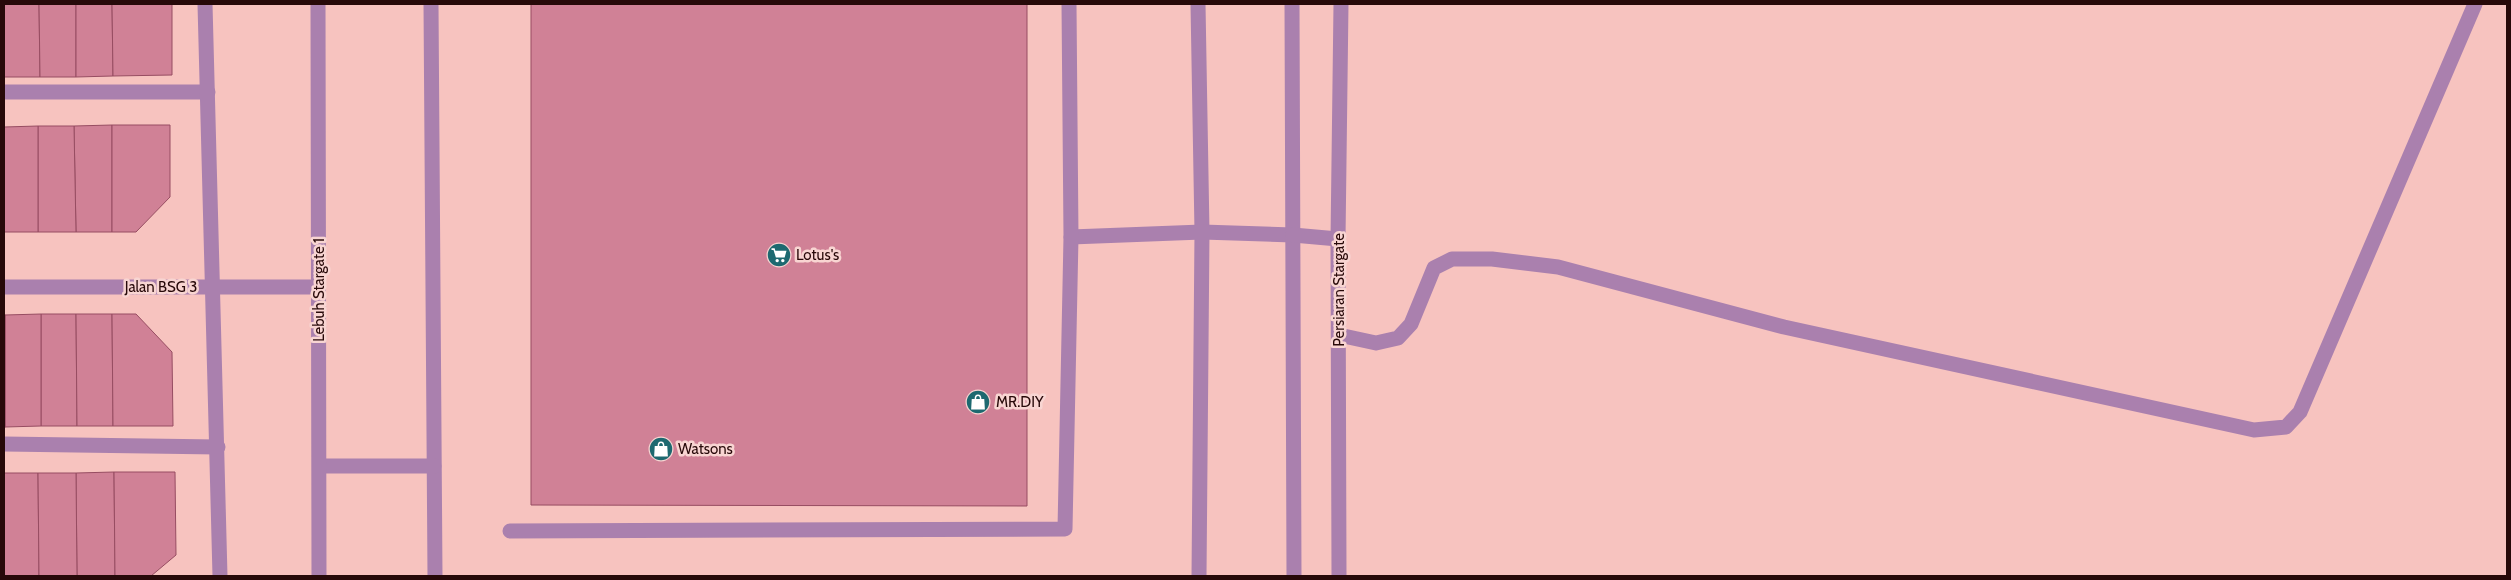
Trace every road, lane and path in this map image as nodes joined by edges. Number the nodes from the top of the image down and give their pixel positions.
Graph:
1 (205, 4) edge
2 (318, 4) edge
3 (431, 4) edge
4 (1070, 4) edge
5 (1198, 4) edge
6 (1292, 4) edge
7 (1341, 4) edge
8 (2475, 4) edge
9 (4, 92) edge
10 (208, 92) junction
11 (1202, 232) junction
12 (1293, 235) junction
13 (1071, 237) junction
14 (1338, 240) junction
15 (4, 287) edge
16 (212, 287) junction
17 (318, 287) junction
18 (1339, 336) junction
19 (4, 444) edge
20 (218, 446) junction
21 (320, 466) junction
22 (434, 466) junction
23 (510, 532) dead end
24 (220, 576) edge
25 (319, 576) edge
26 (435, 576) edge
27 (1199, 576) edge
28 (1294, 576) edge
29 (1339, 576) edge

1 - 10 street
2 - 17 street, Lebuh Stargate 1
3 - 22 street
4 - 13 street
5 - 11 street
6 - 12 street
7 - 14 street, Persiaran Stargate
8 - 18 street
9 - 10 street
10 - 16 street
11 - 12 street
11 - 13 street
11 - 27 street
12 - 14 street
12 - 28 street
13 - 23 street
14 - 18 street, Persiaran Stargate
15 - 16 street, Jalan BSG 3
16 - 17 street, Jalan BSG 3
16 - 20 street
17 - 21 street, Lebuh Stargate 1
18 - 29 street, Persiaran Stargate
19 - 20 street
20 - 24 street
21 - 22 street
21 - 25 street, Lebuh Stargate 1
22 - 26 street

